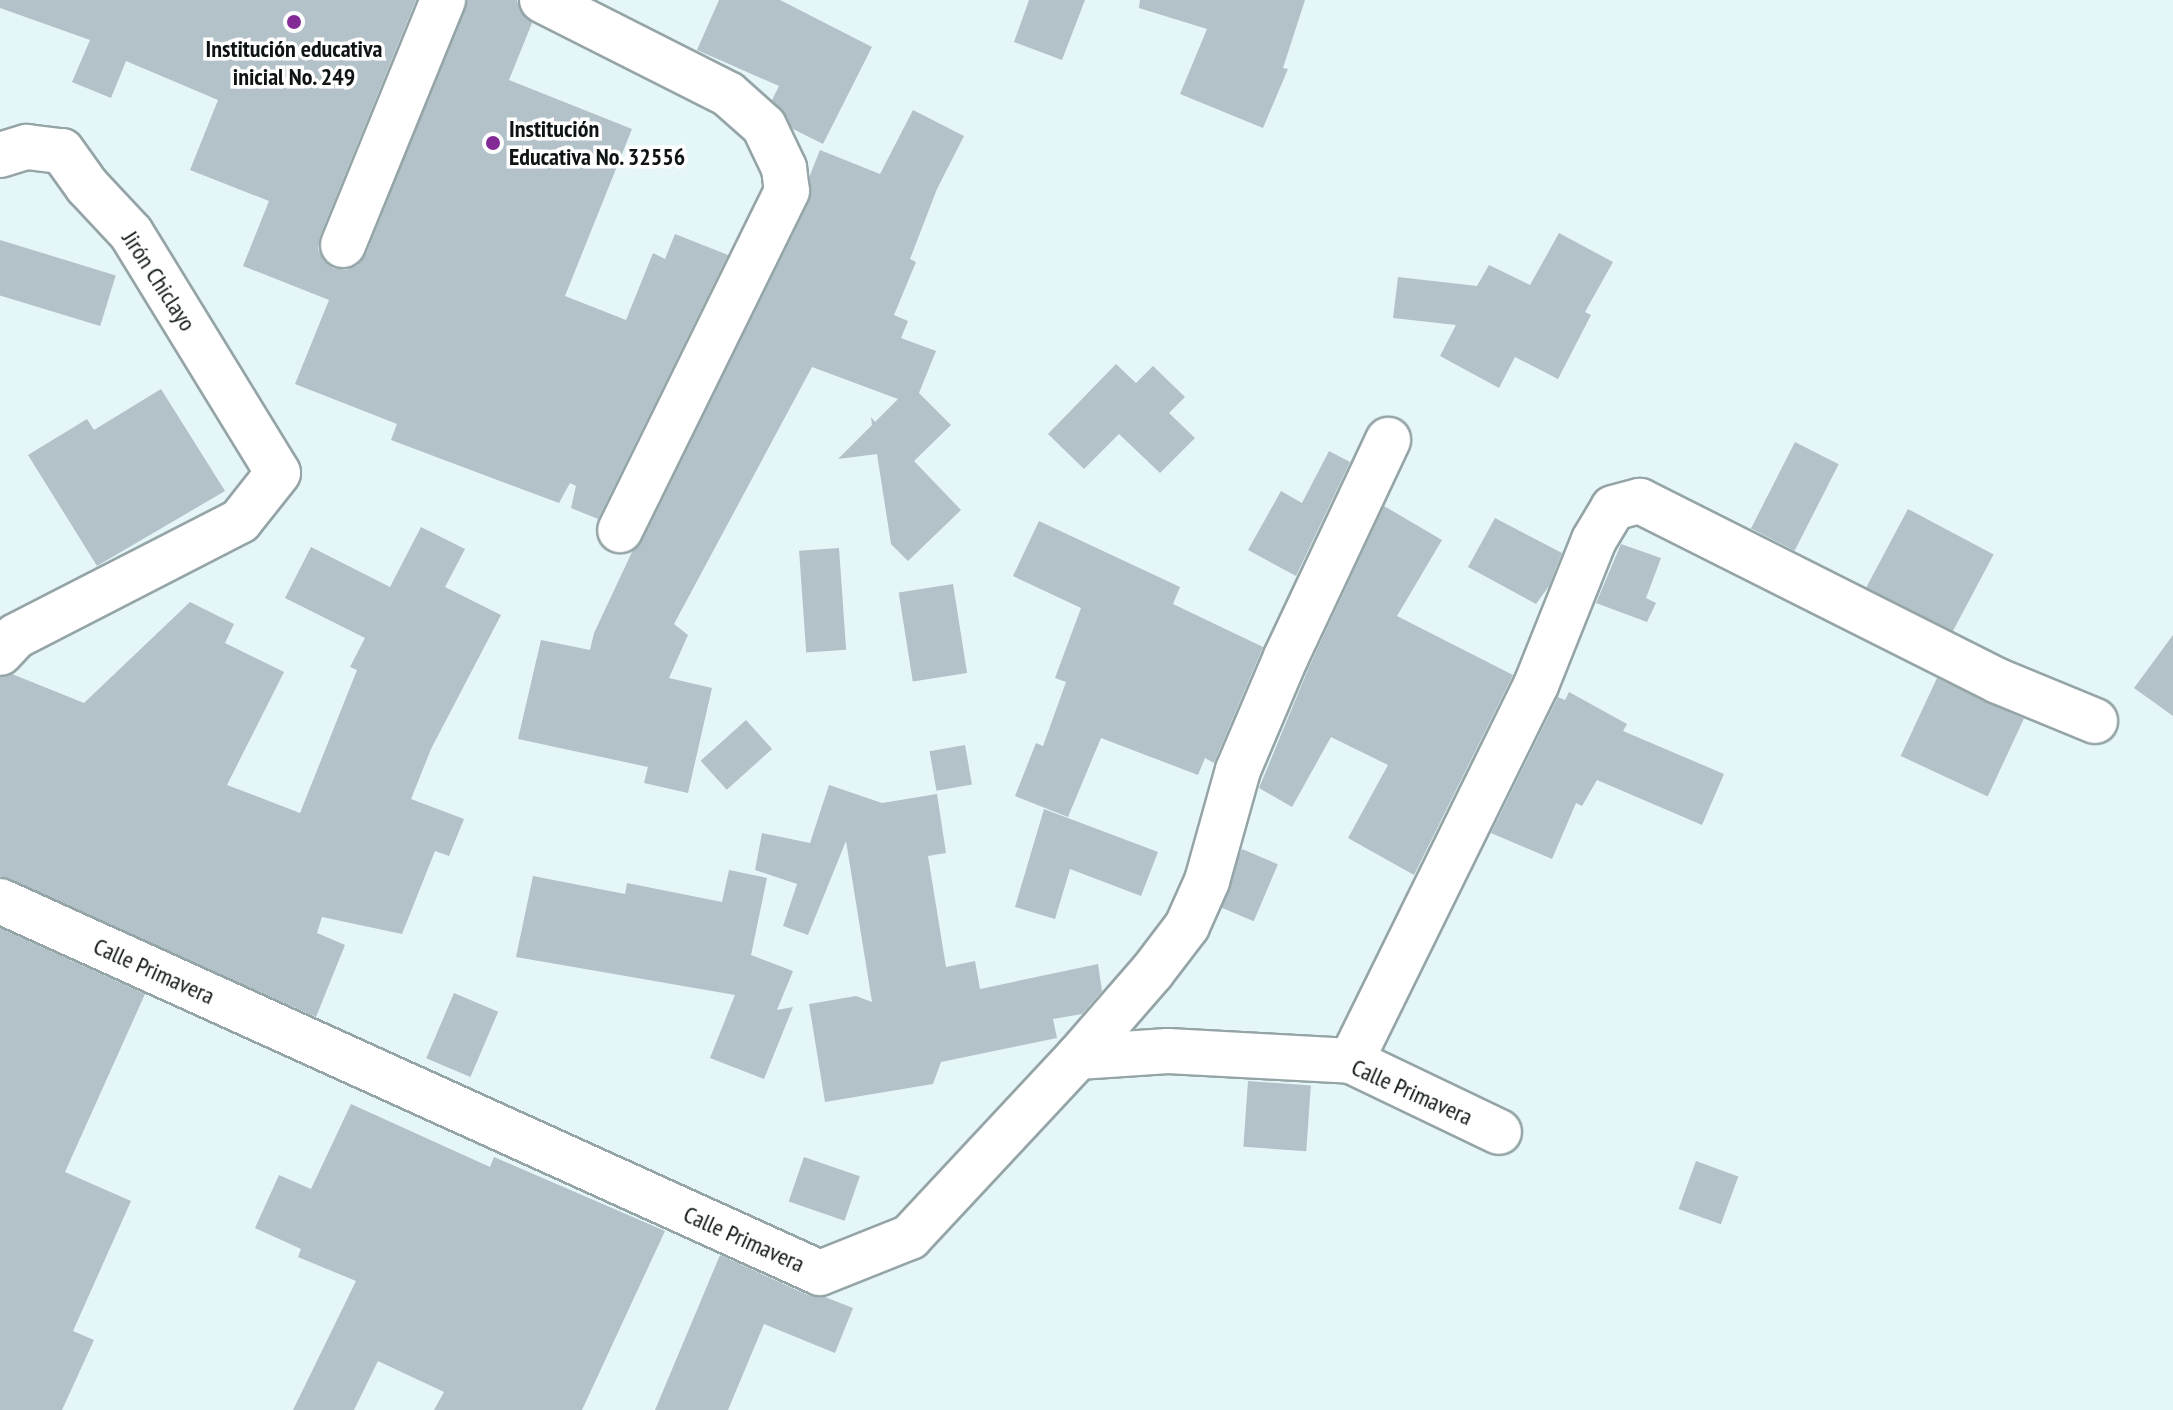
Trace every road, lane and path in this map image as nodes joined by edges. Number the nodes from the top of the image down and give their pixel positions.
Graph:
1 (443, 0) edge
2 (542, 0) edge
3 (0, 155) edge
4 (343, 245) dead end
5 (1388, 440) dead end
6 (620, 530) dead end
7 (0, 653) edge
8 (2095, 721) dead end
9 (0, 901) edge
10 (1078, 1057) junction
11 (1351, 1061) junction
12 (1499, 1132) dead end

1 - 4 street
2 - 6 street
3 - 7 street, Jirón Chiclayo
5 - 10 street
8 - 11 street
9 - 10 street, Calle Primavera
10 - 11 street, Calle Primavera
11 - 12 street, Calle Primavera

